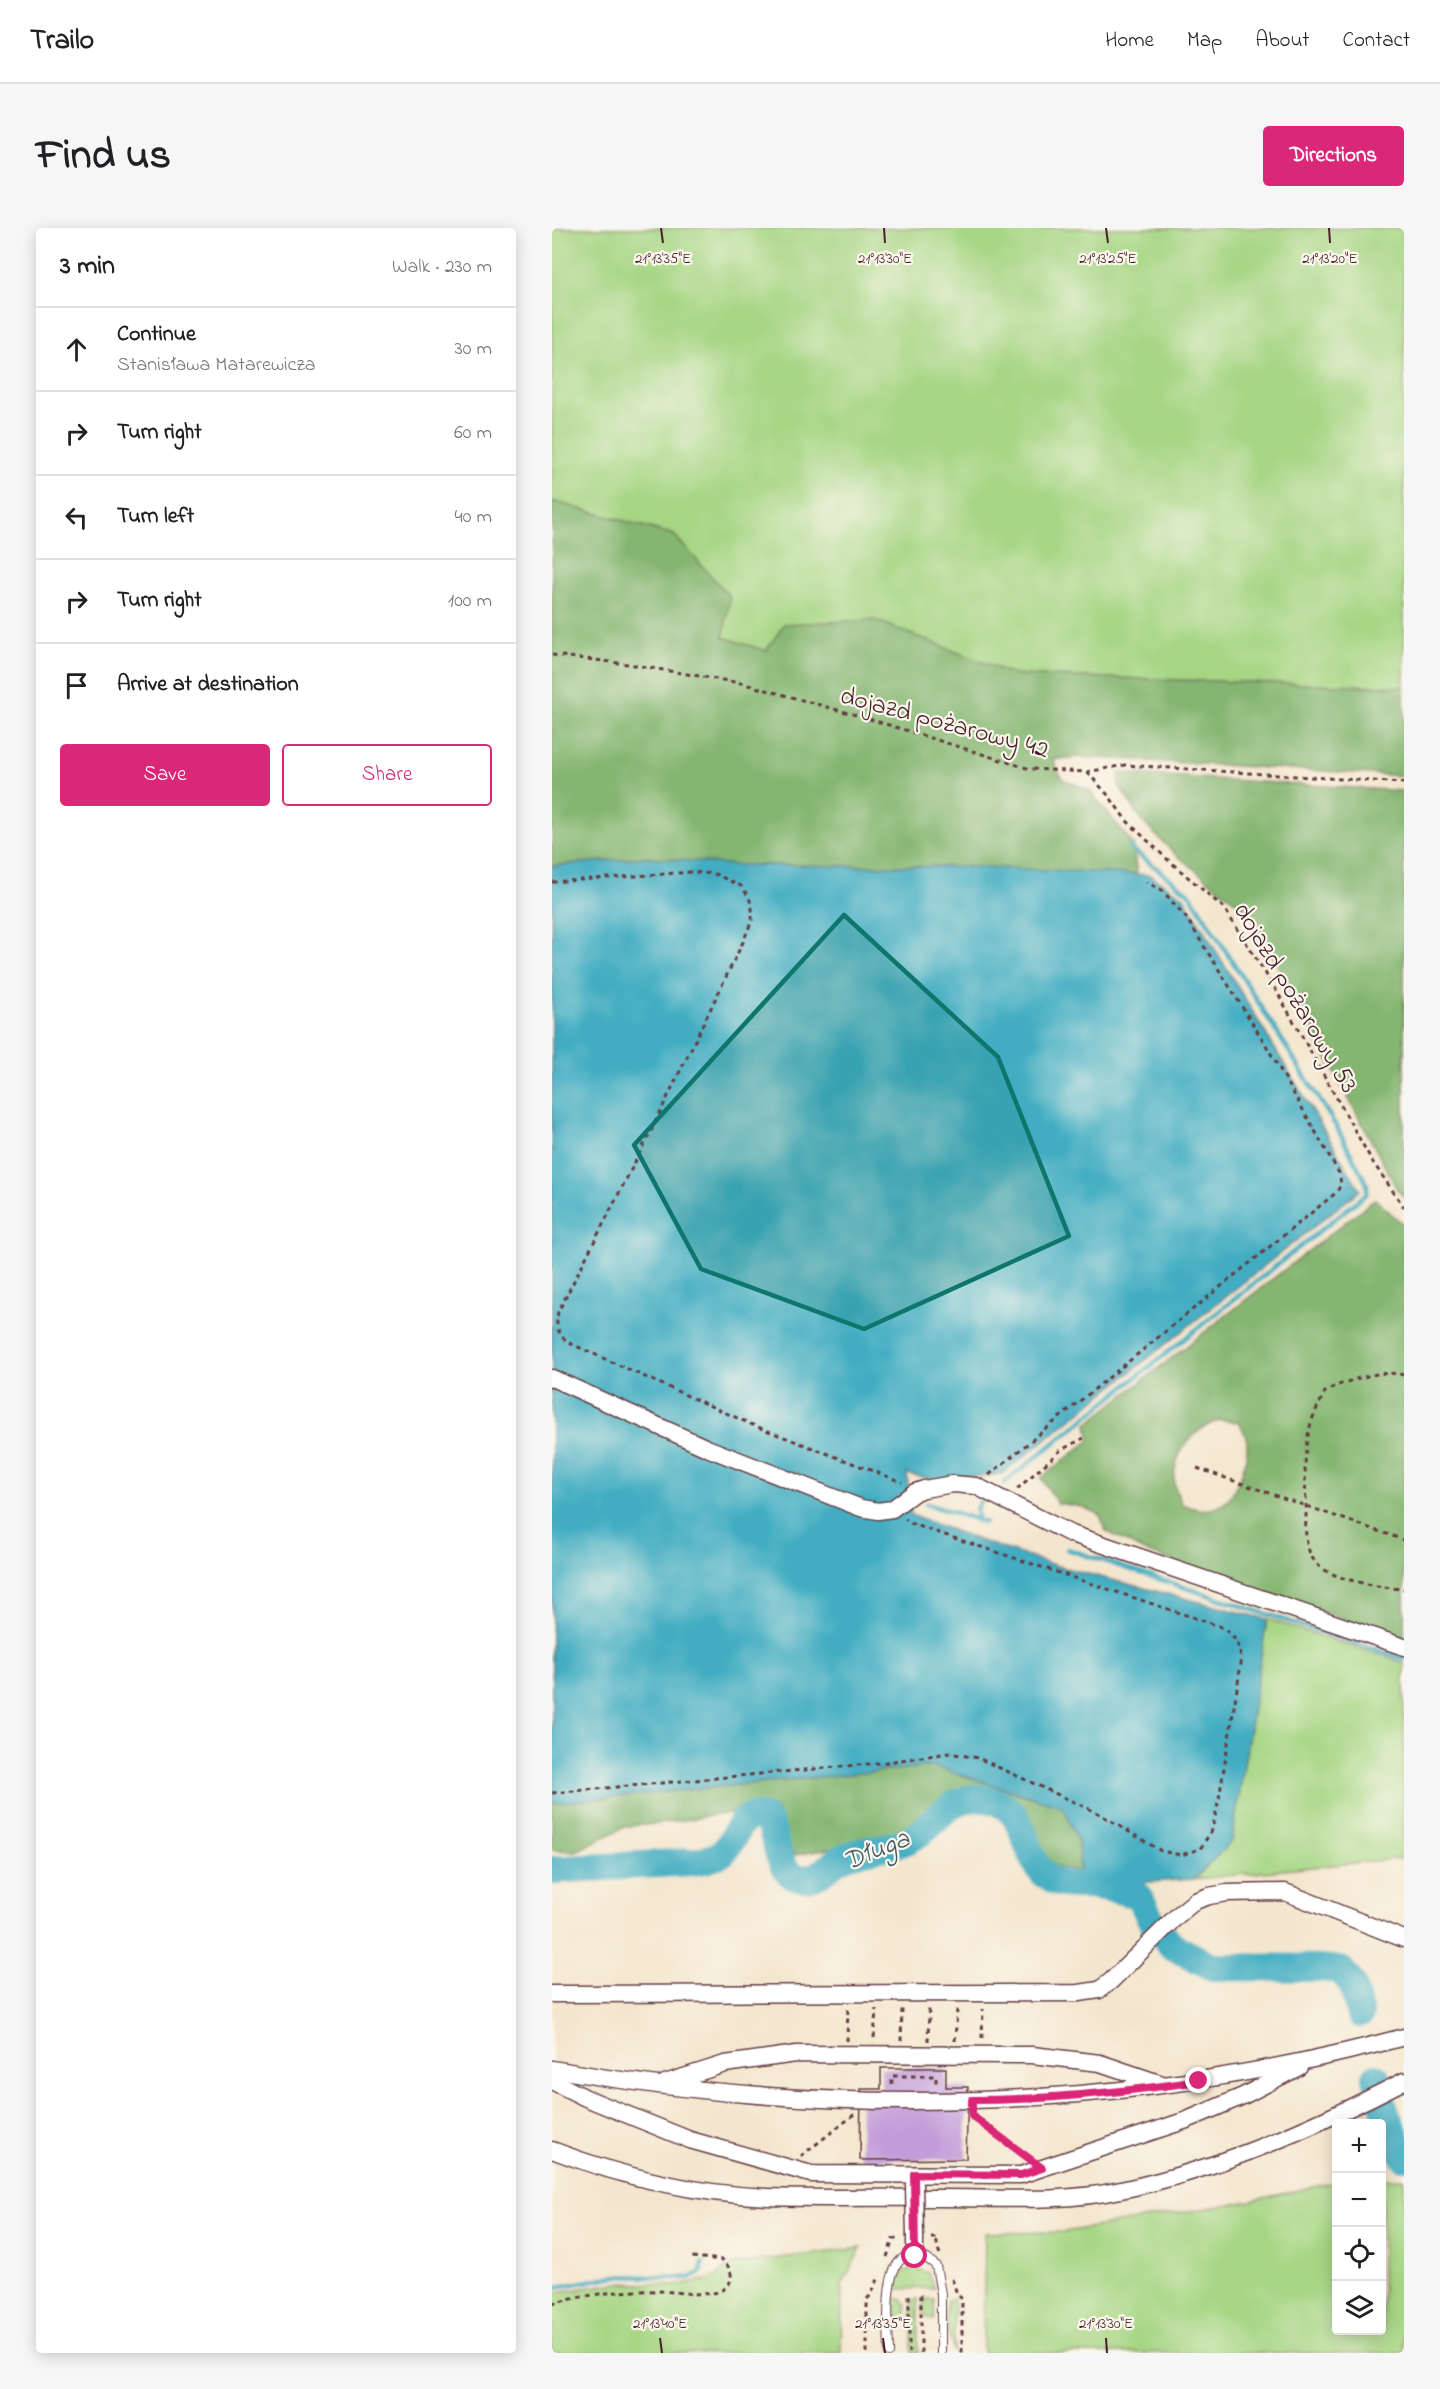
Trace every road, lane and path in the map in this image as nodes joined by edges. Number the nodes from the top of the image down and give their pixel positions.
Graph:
1 (552, 655) edge
2 (1087, 772) junction
3 (1404, 783) edge
4 (552, 882) edge
5 (1146, 882) dead end
6 (1404, 1207) edge
7 (554, 1328) edge
8 (1404, 1375) edge
9 (552, 1378) edge
10 (1084, 1438) dead end
11 (1197, 1468) dead end
12 (976, 1486) junction
13 (924, 1489) junction
14 (1005, 1500) junction
15 (1306, 1506) junction
16 (892, 1509) junction
17 (1404, 1540) edge
18 (1404, 1589) edge
19 (1404, 1647) edge
20 (552, 1793) edge
21 (1404, 1939) edge
22 (849, 1993) junction
23 (876, 1993) junction
24 (902, 1993) junction
25 (930, 1993) junction
26 (957, 1993) junction
27 (983, 1993) junction
28 (552, 1994) edge
29 (1404, 2037) edge
30 (847, 2054) junction
31 (874, 2055) junction
32 (900, 2055) junction
33 (928, 2055) junction
34 (954, 2055) junction
35 (981, 2055) junction
36 (1312, 2060) junction
37 (552, 2068) edge
38 (552, 2081) edge
39 (1404, 2081) edge
40 (657, 2085) junction
41 (1166, 2085) junction
42 (854, 2099) junction
43 (892, 2099) junction
44 (936, 2099) junction
45 (972, 2100) junction
46 (552, 2150) edge
47 (785, 2168) junction
48 (1042, 2168) junction
49 (914, 2179) junction
50 (915, 2256) junction
51 (692, 2257) dead end
52 (921, 2294) dead end
53 (957, 2294) dead end
54 (871, 2295) dead end
55 (909, 2295) dead end
56 (552, 2304) edge
57 (867, 2353) edge
58 (889, 2353) edge
59 (909, 2353) edge
60 (921, 2353) edge
61 (941, 2353) edge
62 (962, 2353) edge

1 - 2 path, dojazd pożarowy 42
2 - 3 path, dojazd pożarowy 42
2 - 6 path, dojazd pożarowy 53
4 - 7 path
5 - 12 path
7 - 13 path
8 - 15 path
9 - 16 street
10 - 14 path
11 - 15 path
12 - 13 street
12 - 14 street
13 - 16 street
14 - 19 street
15 - 17 path
15 - 18 path
16 - 20 path
21 - 27 street
22 - 23 street
22 - 28 street
22 - 30 path
23 - 24 street
23 - 31 path
24 - 25 street
24 - 32 path
25 - 26 street
25 - 33 path
26 - 27 street
26 - 34 path
27 - 35 path
29 - 36 street
30 - 31 street
30 - 40 street
31 - 32 street
32 - 33 street
33 - 34 street
34 - 35 street
35 - 41 street
36 - 41 street
36 - 48 street
37 - 40 street
38 - 47 street
39 - 46 street
40 - 42 street
41 - 45 street
42 - 43 street
42 - 47 path
43 - 44 street
43 - 44 path
44 - 45 street
45 - 48 path
47 - 49 street
48 - 49 street
49 - 50 street, bridge
50 - 58 lane
50 - 61 lane
51 - 56 path
52 - 60 path
53 - 62 path
54 - 57 path
55 - 59 path

